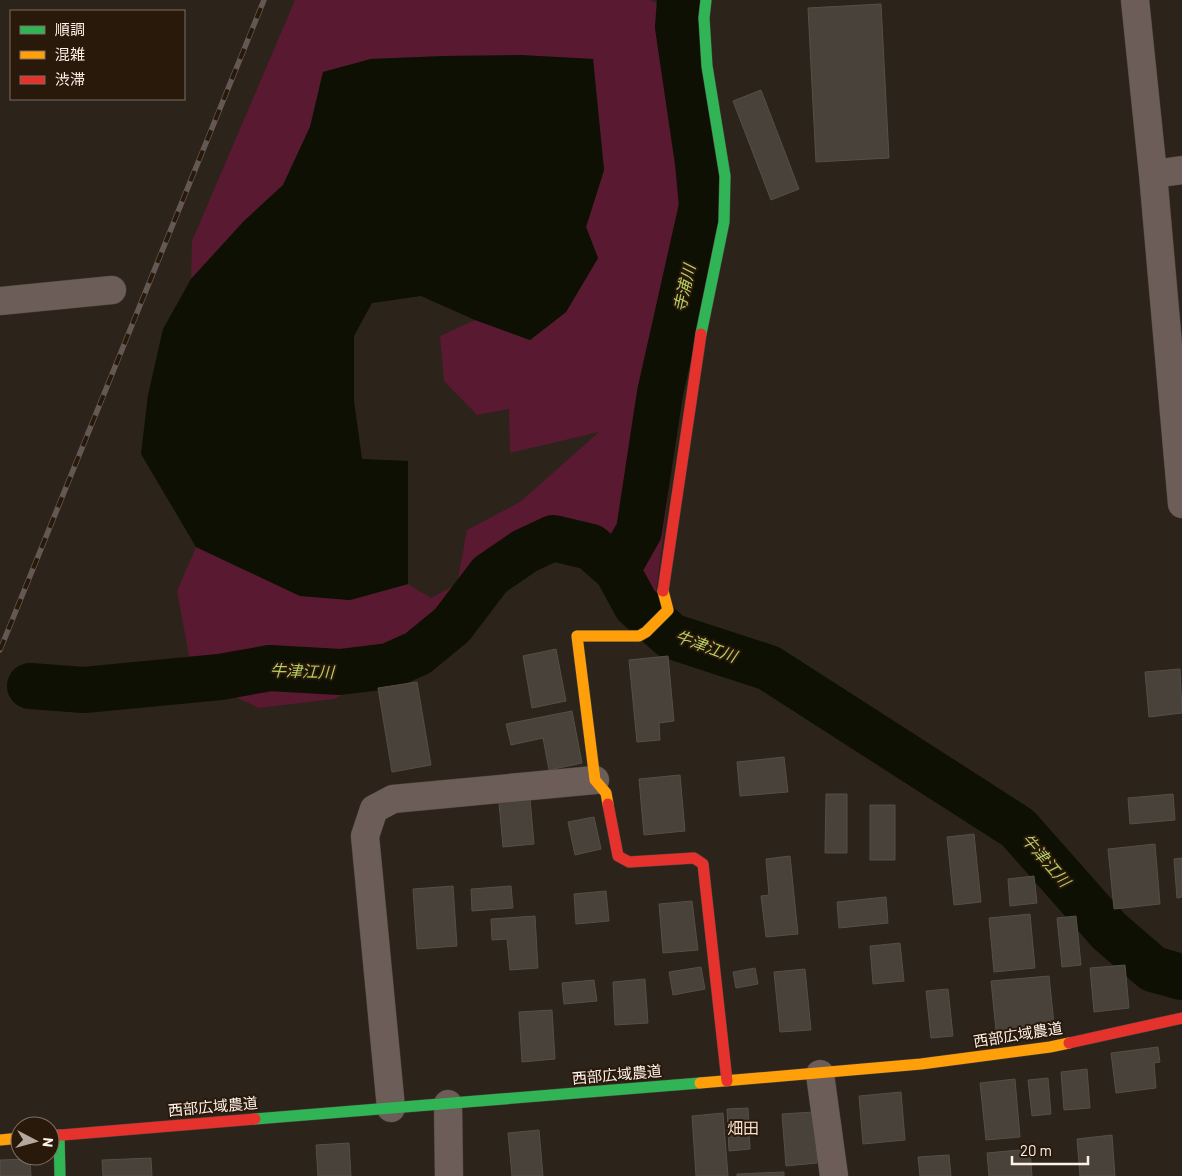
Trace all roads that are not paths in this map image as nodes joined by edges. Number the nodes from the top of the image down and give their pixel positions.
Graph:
1 (706, 0) edge
2 (1135, 0) edge
3 (1182, 170) edge
4 (1153, 174) junction
5 (112, 290) dead end
6 (0, 301) edge
7 (1182, 504) edge
8 (595, 780) junction
9 (1182, 1018) edge
10 (820, 1074) junction
11 (726, 1081) junction
12 (448, 1104) junction
13 (391, 1108) junction
14 (60, 1135) edge
15 (449, 1176) edge
16 (834, 1176) edge

1 - 8 street
2 - 4 street
3 - 4 street
4 - 7 street
5 - 6 street
8 - 11 street
8 - 13 street
9 - 10 street, 西部広域農道
10 - 11 street, 西部広域農道
10 - 16 street
11 - 12 street, 西部広域農道
12 - 13 street, 西部広域農道
12 - 15 street
13 - 14 street, 西部広域農道

